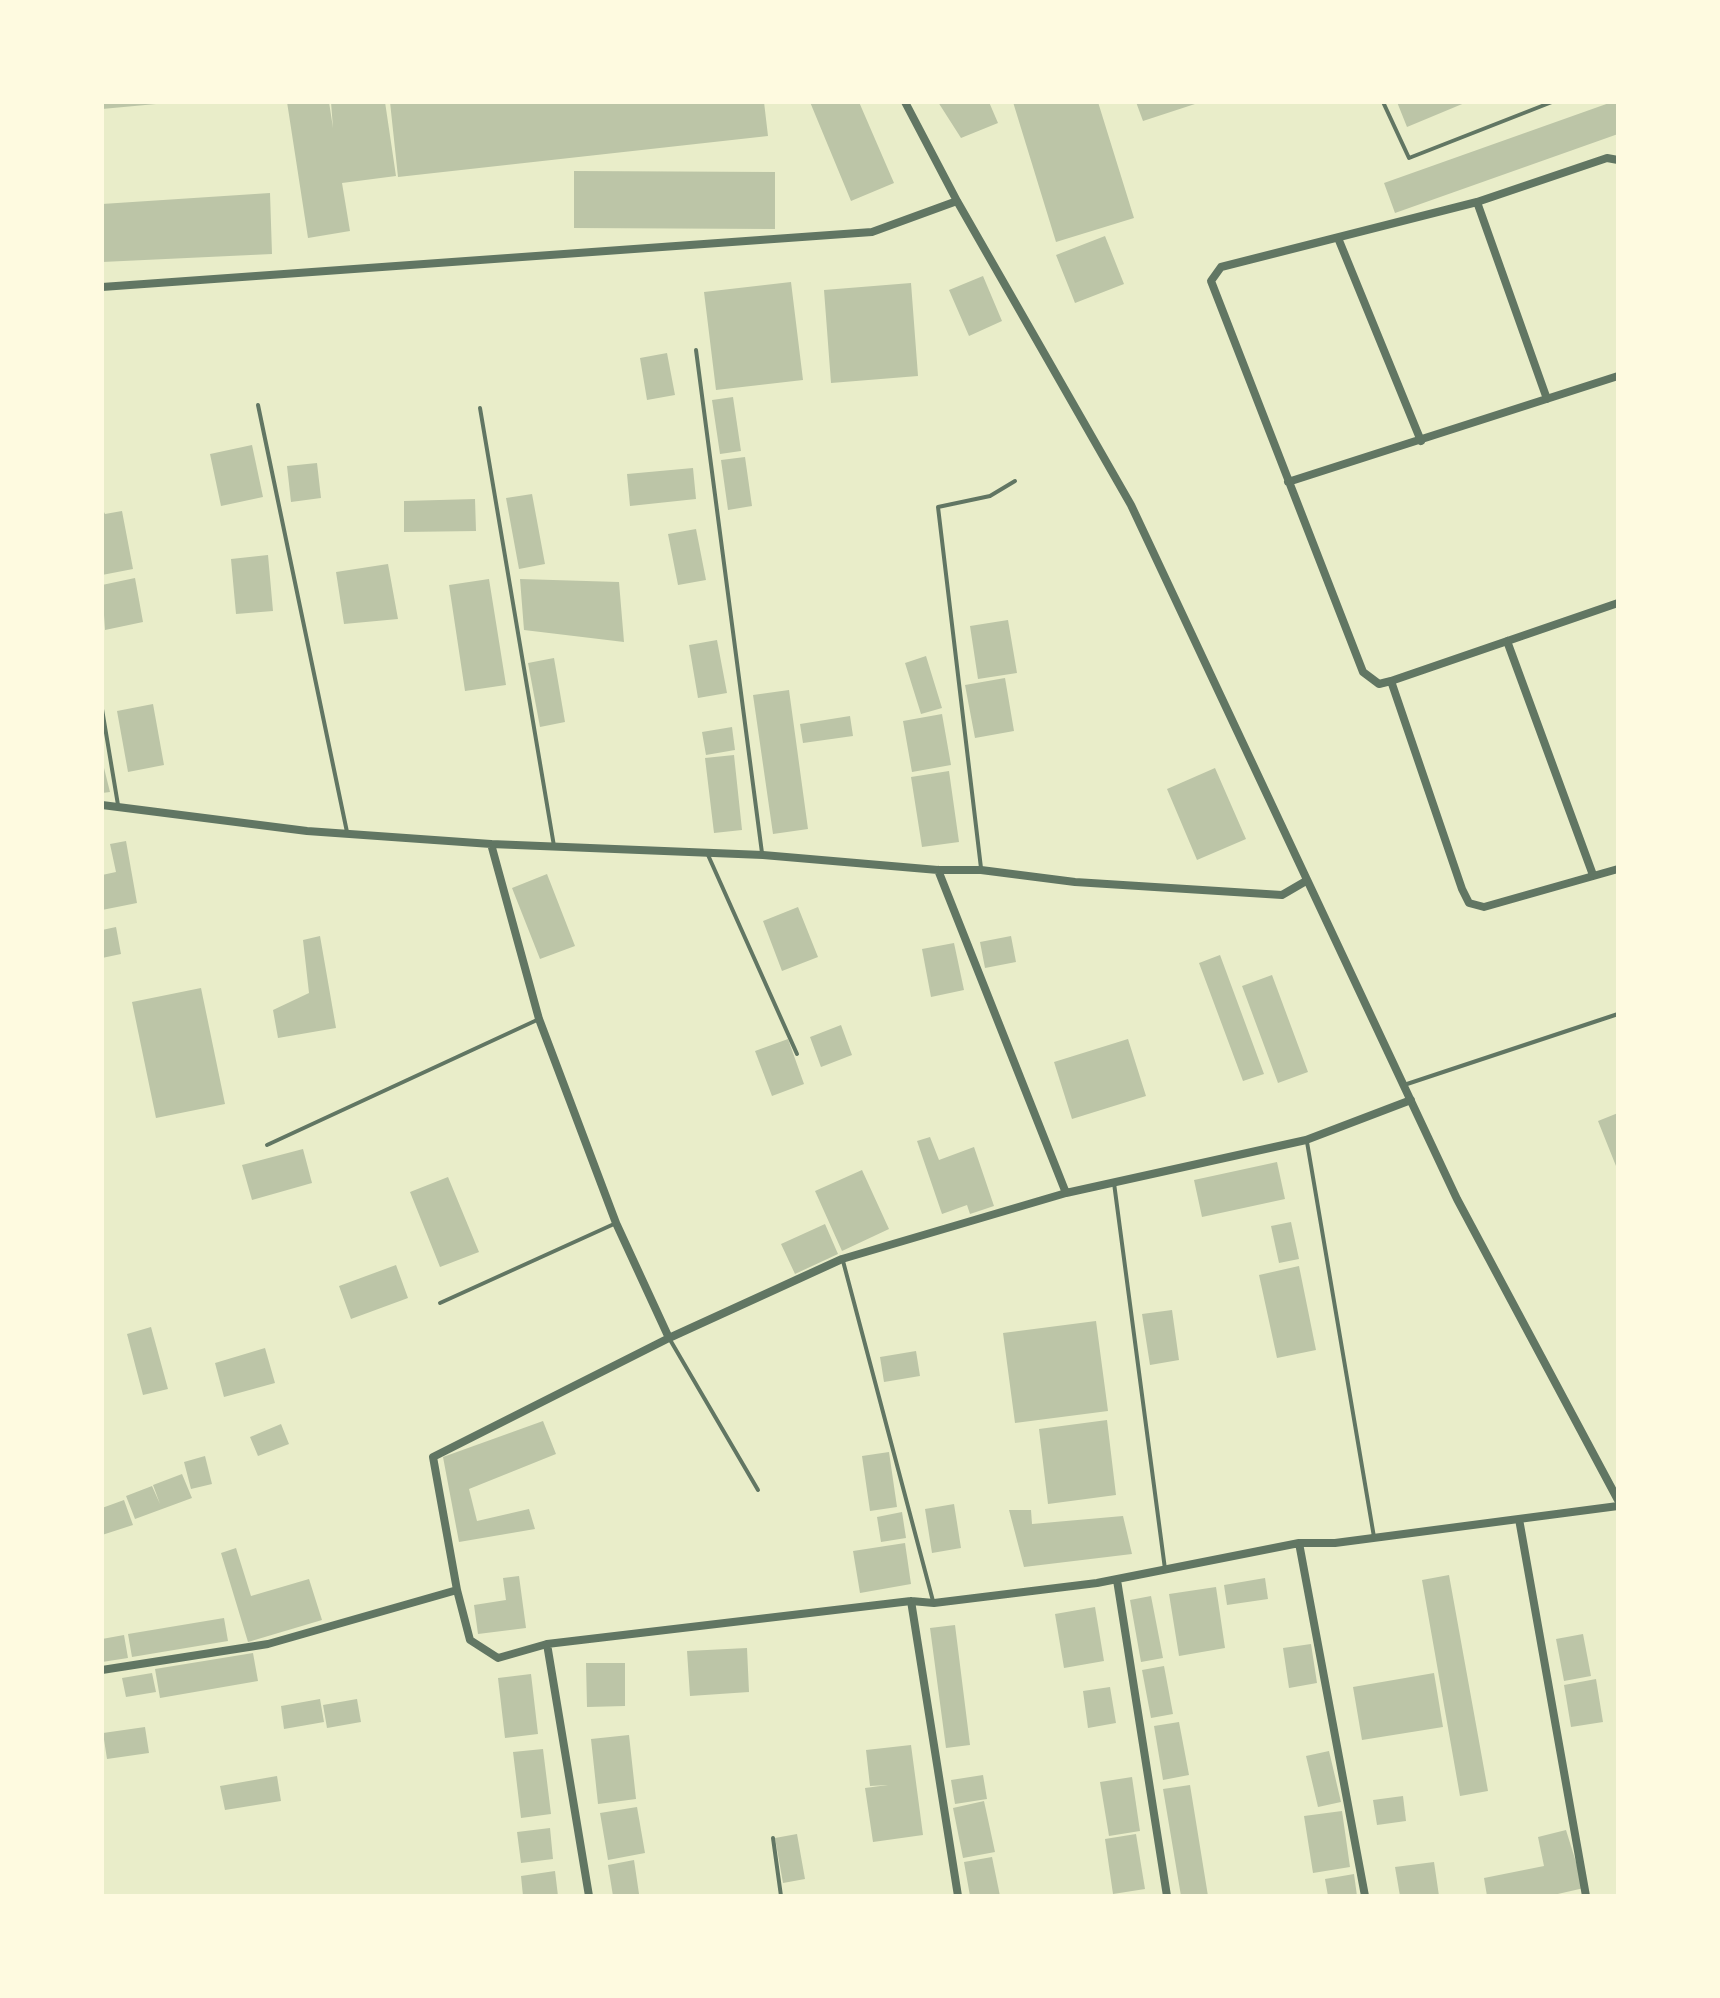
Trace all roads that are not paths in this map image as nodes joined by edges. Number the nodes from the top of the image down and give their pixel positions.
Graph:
1 (905, 102) edge
2 (1383, 102) edge
3 (1552, 102) edge
4 (1618, 160) edge
5 (957, 201) junction
6 (1477, 202) junction
7 (1338, 238) junction
8 (102, 287) edge
9 (696, 350) dead end
10 (1618, 376) edge
11 (1547, 399) junction
12 (258, 405) dead end
13 (480, 408) dead end
14 (1421, 441) junction
15 (1015, 481) dead end
16 (1288, 482) junction
17 (1618, 603) edge
18 (1507, 641) junction
19 (1391, 681) junction
20 (102, 709) edge
21 (102, 805) edge
22 (118, 805) junction
23 (347, 832) junction
24 (491, 844) junction
25 (554, 846) junction
26 (707, 853) junction
27 (763, 855) junction
28 (1618, 869) edge
29 (938, 870) junction
30 (981, 870) junction
31 (1593, 875) junction
32 (1306, 881) junction
33 (1618, 1014) edge
34 (539, 1019) junction
35 (797, 1054) dead end
36 (1404, 1085) junction
37 (1411, 1100) junction
38 (1306, 1140) junction
39 (267, 1145) dead end
40 (1114, 1183) junction
41 (1066, 1193) junction
42 (616, 1223) junction
43 (842, 1259) junction
44 (440, 1303) dead end
45 (669, 1338) junction
46 (758, 1490) dead end
47 (1618, 1500) edge
48 (1618, 1506) edge
49 (1519, 1519) junction
50 (1374, 1537) junction
51 (1299, 1543) junction
52 (1165, 1570) junction
53 (1117, 1580) junction
54 (457, 1590) junction
55 (911, 1601) junction
56 (934, 1603) junction
57 (547, 1644) junction
58 (102, 1670) edge
59 (773, 1838) dead end
60 (589, 1896) edge
61 (781, 1896) edge
62 (958, 1896) edge
63 (1167, 1896) edge
64 (1365, 1896) edge
65 (1586, 1896) edge

1 - 5 street
2 - 3 lane
4 - 6 street
5 - 8 street
5 - 32 street
6 - 7 street
6 - 11 street
7 - 14 street
7 - 16 street
9 - 27 lane
10 - 11 street
11 - 14 street
12 - 23 lane
13 - 25 lane
14 - 16 street
15 - 30 lane
16 - 19 street
17 - 18 street
18 - 19 street
18 - 31 street
19 - 31 street
20 - 22 lane
21 - 22 street
22 - 23 street
23 - 24 street
24 - 25 street
24 - 34 street
25 - 26 street
26 - 27 street
26 - 35 lane
27 - 29 street
28 - 31 street
29 - 30 street
29 - 41 street
30 - 32 street
32 - 36 street
33 - 36 lane
34 - 39 lane
34 - 42 street
36 - 37 street
37 - 38 street
37 - 47 street
38 - 40 street
38 - 50 lane
40 - 41 street
40 - 52 lane
41 - 43 street
42 - 44 lane
42 - 45 street
43 - 45 street
43 - 56 lane
45 - 46 lane
45 - 54 street
48 - 49 street
49 - 50 street
49 - 65 street
50 - 51 street
51 - 52 street
51 - 64 street
52 - 53 street
53 - 56 street
53 - 63 street
54 - 57 street
54 - 58 street
55 - 56 street
55 - 57 street
55 - 62 street
57 - 60 street
59 - 61 lane

